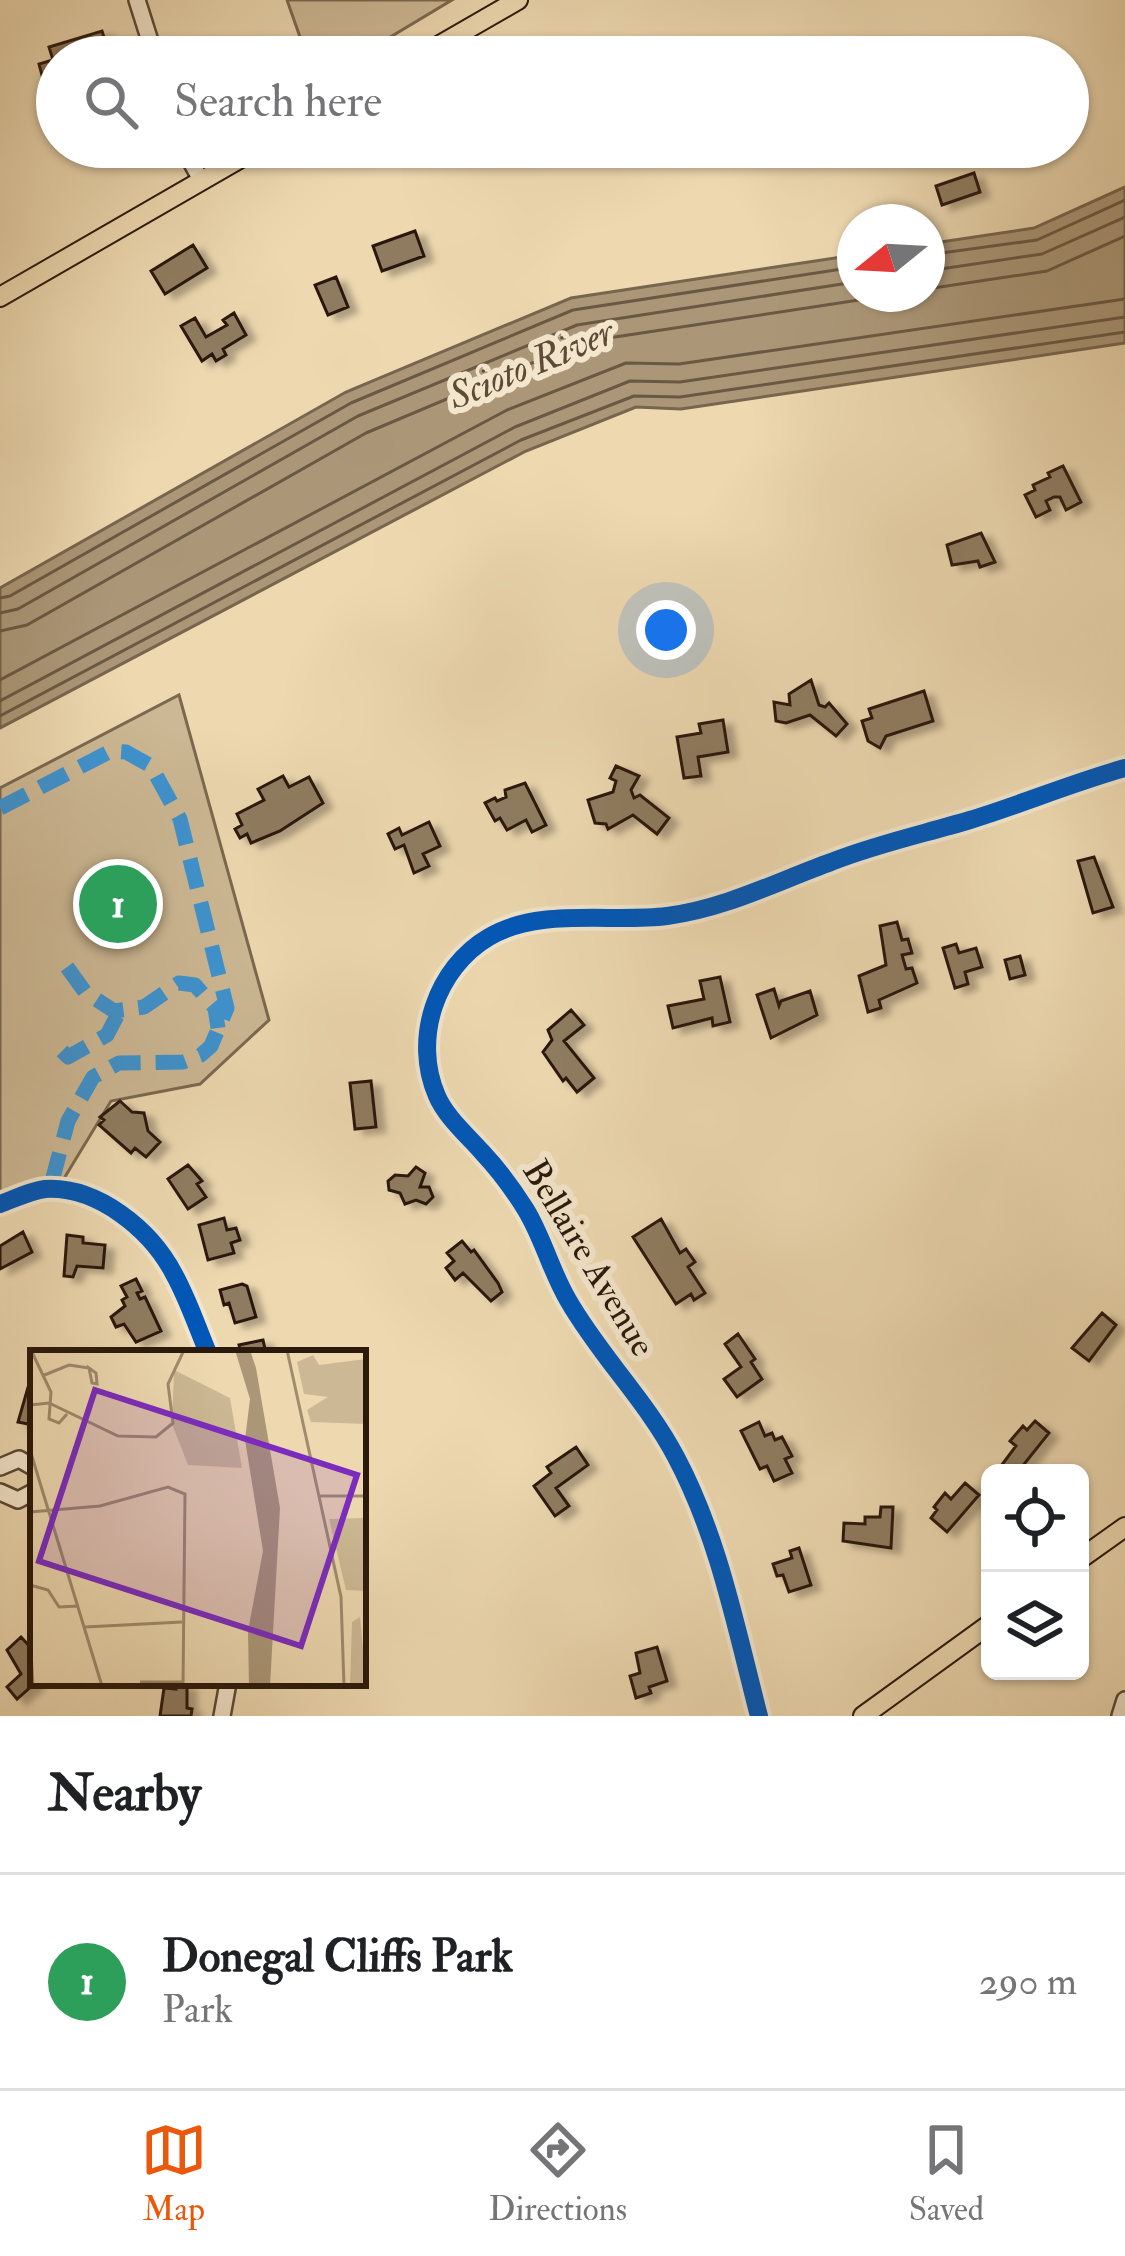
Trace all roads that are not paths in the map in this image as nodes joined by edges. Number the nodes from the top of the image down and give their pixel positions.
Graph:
1 (137, 0) edge
2 (518, 0) edge
3 (148, 36) edge
4 (455, 36) edge
5 (194, 168) edge
6 (224, 168) edge
7 (201, 181) junction
8 (0, 297) edge
9 (1125, 768) edge
10 (0, 1204) edge
11 (207, 1350) edge
12 (30, 1465) edge
13 (0, 1467) edge
14 (0, 1492) edge
15 (30, 1494) edge
16 (1125, 1527) edge
17 (1089, 1552) edge
18 (981, 1631) edge
19 (227, 1686) edge
20 (1125, 1700) edge
21 (222, 1716) edge
22 (759, 1716) edge
23 (863, 1716) edge
24 (1120, 1716) edge

1 - 3 street
2 - 4 main road
5 - 7 street
6 - 7 main road
7 - 8 main road
9 - 22 street, Bellaire Avenue
10 - 11 street
12 - 13 street
14 - 15 street
16 - 17 main road
18 - 23 main road
19 - 21 street
20 - 24 street

